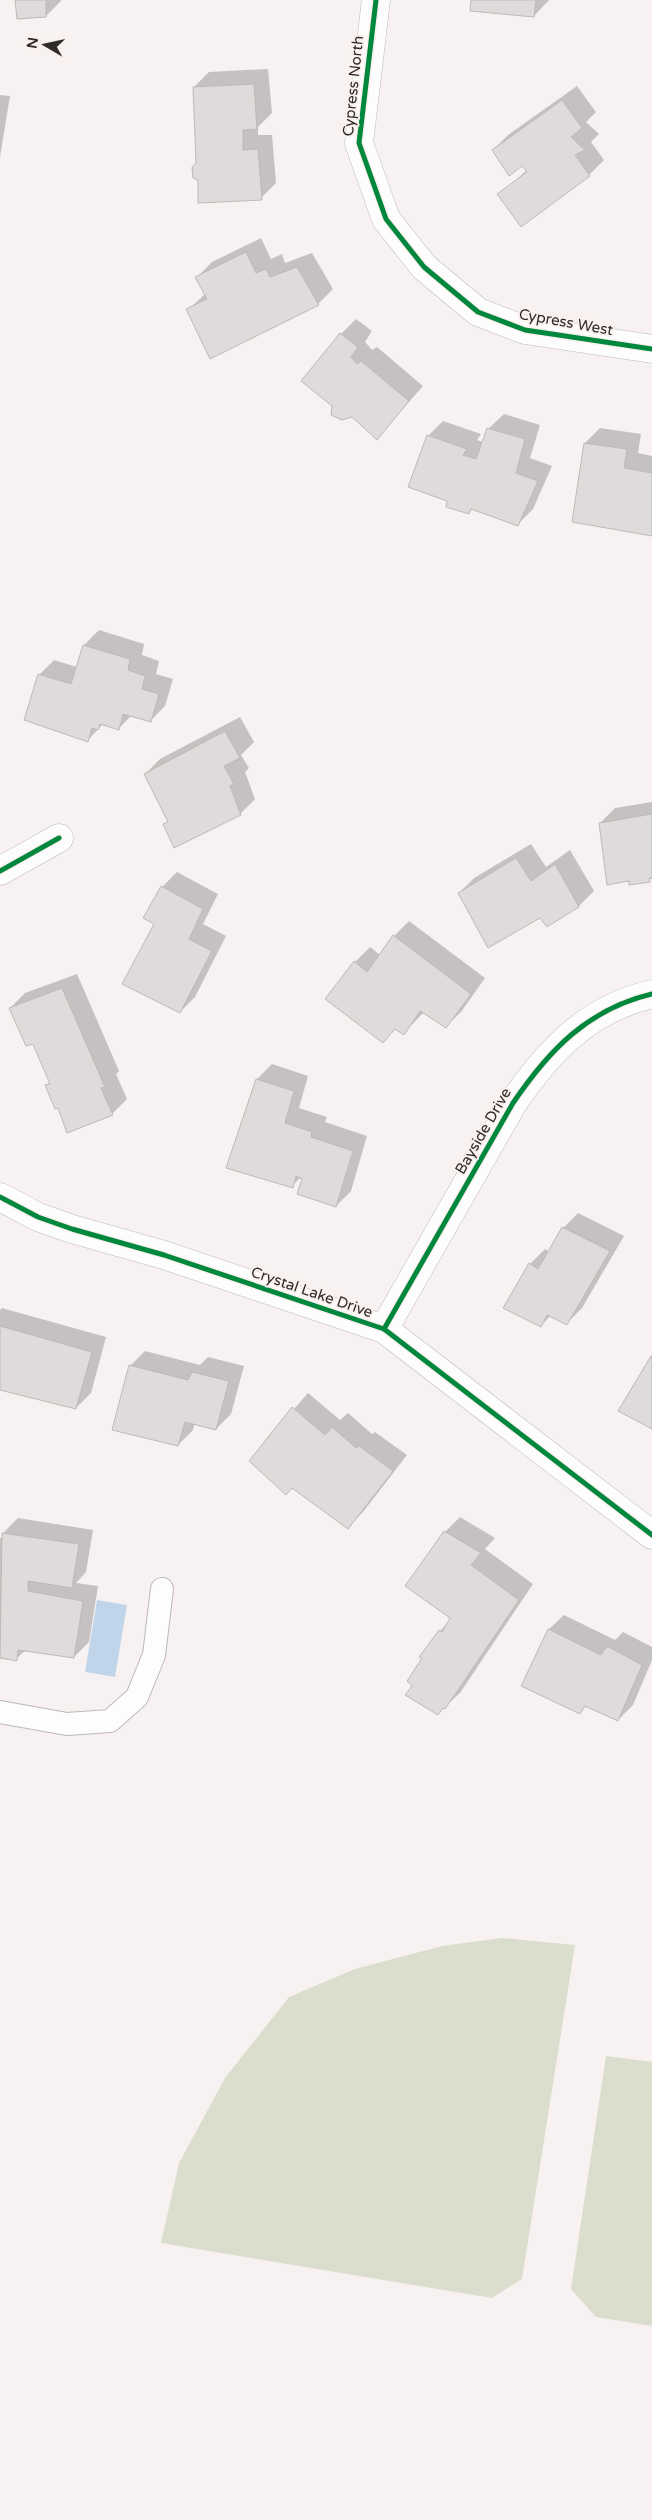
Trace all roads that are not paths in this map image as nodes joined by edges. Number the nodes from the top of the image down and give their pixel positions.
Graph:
1 (376, 0) edge
2 (478, 312) joint
3 (652, 349) edge
4 (59, 838) dead end
5 (0, 871) edge
6 (652, 994) edge
7 (0, 1197) edge
8 (384, 1329) junction
9 (652, 1534) edge
10 (162, 1589) dead end
11 (0, 1712) edge

1 - 2 street, Cypress North
2 - 3 street, Cypress West
4 - 5 street
6 - 8 street, Bayside Drive
7 - 8 street, Crystal Lake Drive
8 - 9 street, Crystal Lake Drive
10 - 11 lane

